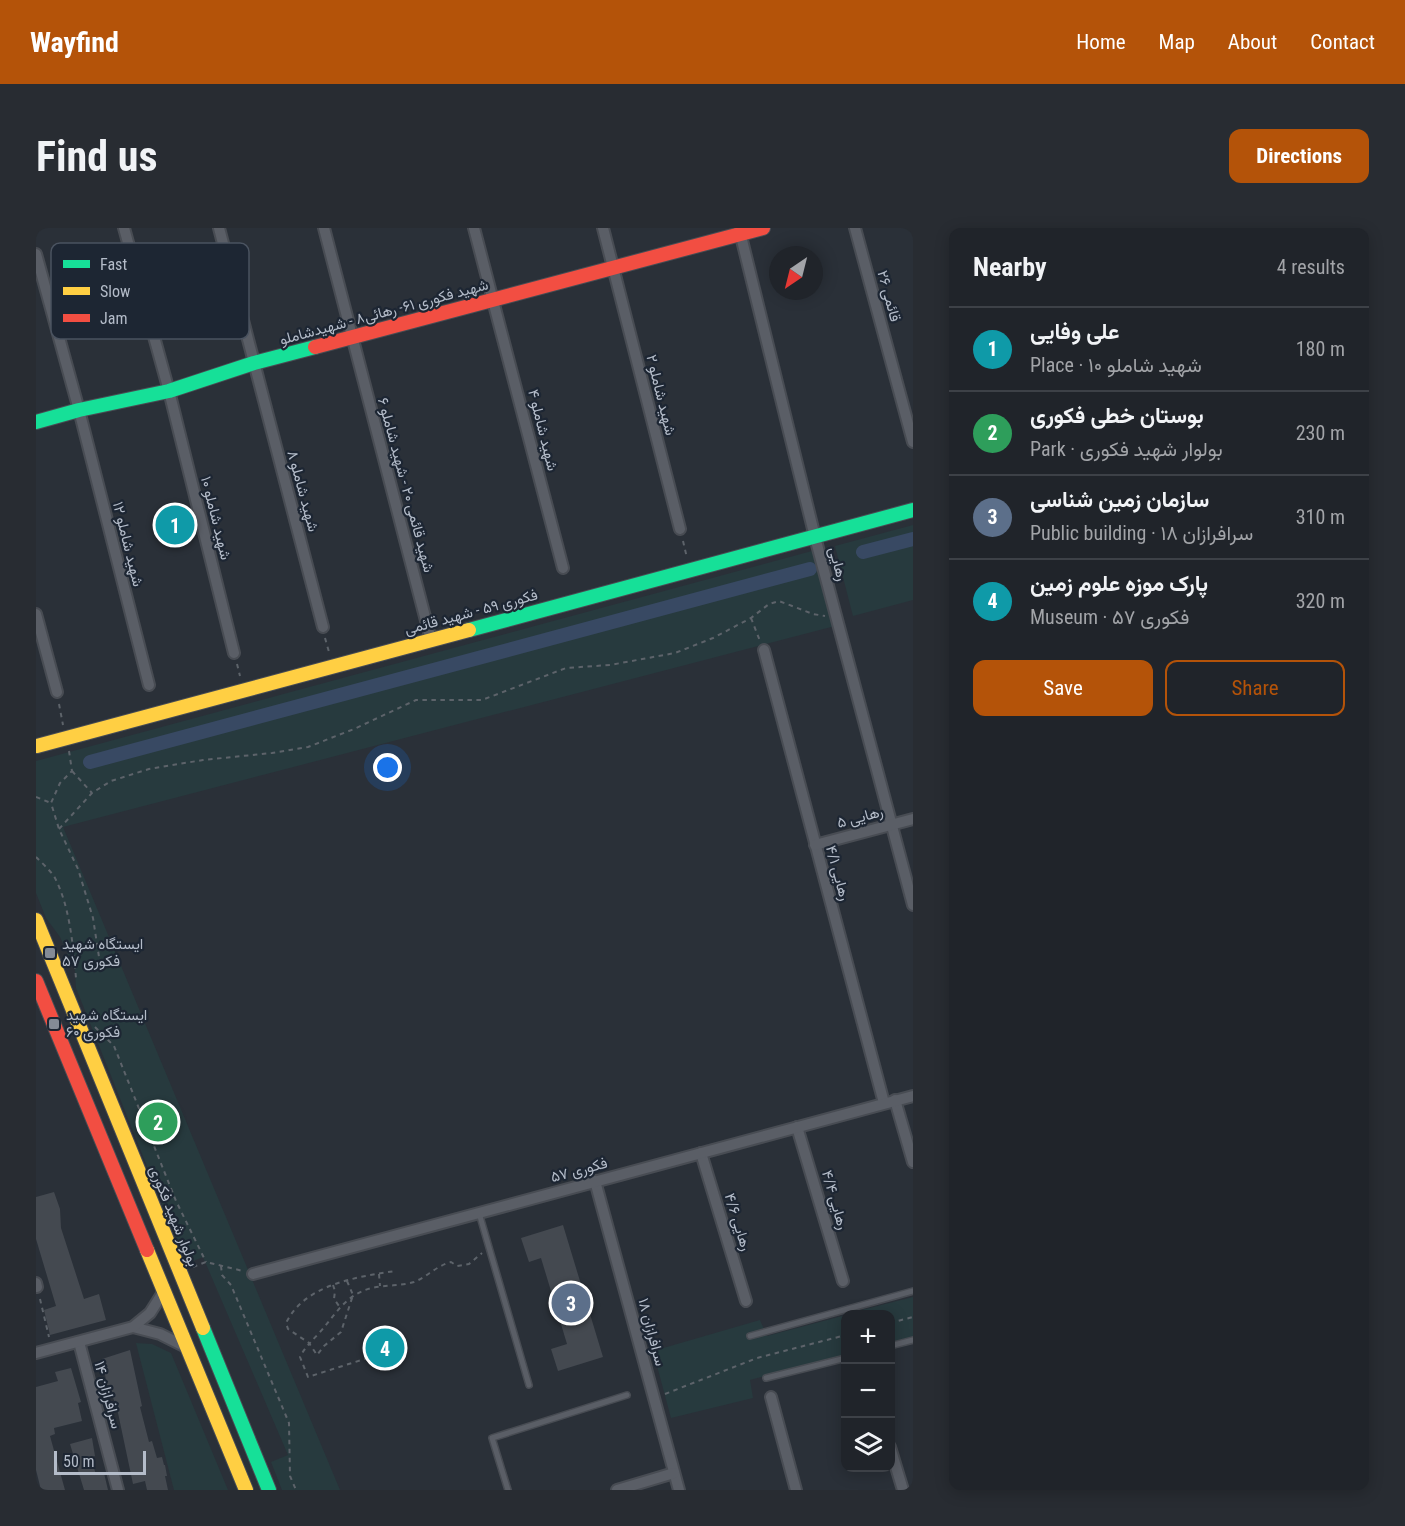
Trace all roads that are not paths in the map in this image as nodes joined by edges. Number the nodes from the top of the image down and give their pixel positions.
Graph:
1 (124, 228) edge
2 (219, 228) edge
3 (324, 228) edge
4 (474, 228) edge
5 (603, 228) edge
6 (763, 228) edge
7 (855, 228) edge
8 (740, 231) edge
9 (128, 243) edge
10 (223, 243) edge
11 (36, 254) edge
12 (614, 268) junction
13 (494, 299) junction
14 (51, 308) edge
15 (352, 337) junction
16 (59, 339) edge
17 (155, 339) edge
18 (248, 339) edge
19 (254, 363) junction
20 (169, 391) junction
21 (79, 410) junction
22 (36, 422) edge
23 (913, 442) edge
24 (913, 510) edge
25 (680, 529) road end
26 (815, 537) junction
27 (563, 568) dead end
28 (36, 614) edge
29 (322, 627) road end
30 (430, 640) junction
31 (764, 651) road end
32 (234, 653) road end
33 (149, 685) dead end
34 (57, 692) road end
35 (36, 747) edge
36 (913, 819) edge
37 (891, 825) junction
38 (815, 845) junction
39 (913, 905) edge
40 (36, 920) edge
41 (36, 981) edge
42 (913, 1096) edge
43 (895, 1100) junction
44 (884, 1103) junction
45 (797, 1127) junction
46 (701, 1153) junction
47 (913, 1162) edge
48 (595, 1181) junction
49 (479, 1213) junction
50 (253, 1274) road end
51 (843, 1281) dead end
52 (913, 1291) edge
53 (164, 1292) junction
54 (746, 1301) dead end
55 (133, 1328) junction
56 (750, 1336) dead end
57 (913, 1340) edge
58 (79, 1342) junction
59 (895, 1345) edge
60 (188, 1348) junction
61 (36, 1353) edge
62 (841, 1359) edge
63 (766, 1378) dead end
64 (529, 1385) dead end
65 (627, 1395) dead end
66 (771, 1397) dead end
67 (895, 1461) edge
68 (674, 1473) junction
69 (118, 1490) edge
70 (246, 1490) edge
71 (268, 1490) edge
72 (508, 1490) edge
73 (617, 1490) edge
74 (679, 1490) edge
75 (796, 1490) edge
76 (903, 1490) edge

1 - 9 street, شهید شاملو ۱۰
2 - 10 street, شهید شاملو ۸
3 - 15 street, شهید قائمی ۲۰ - شهید شاملو ۶
4 - 13 street, شهید شاملو ۴
5 - 12 street, شهید شاملو ۲
6 - 8 street, شهید فکوری ۶۱- رهائی۸ - شهیدشاملو
7 - 23 street, قائمی ۲۶
8 - 12 street, شهید فکوری ۶۱- رهائی۸ - شهیدشاملو
8 - 26 street, رهایی
11 - 14 street, شهید شاملو ۱۲
12 - 13 street, شهید فکوری ۶۱- رهائی۸ - شهیدشاملو
12 - 25 street, شهید شاملو ۲
13 - 15 street, شهید فکوری ۶۱- رهائی۸ - شهیدشاملو
13 - 27 street, شهید شاملو ۴
15 - 19 street, شهید فکوری ۶۱- رهائی۸ - شهیدشاملو
15 - 30 street, شهید قائمی ۲۰ - شهید شاملو ۶
16 - 21 street, شهید شاملو ۱۲
17 - 20 street, شهید شاملو ۱۰
18 - 19 street, شهید شاملو ۸
19 - 20 street, شهید فکوری ۶۱- رهائی۸ - شهیدشاملو
19 - 29 street, شهید شاملو ۸
20 - 21 street, شهید فکوری ۶۱- رهائی۸ - شهیدشاملو
20 - 32 street, شهید شاملو ۱۰
21 - 22 street, شهید فکوری ۶۱- رهائی۸ - شهیدشاملو
21 - 33 street, شهید شاملو ۱۲
24 - 26 street, فکوری ۵۹ - شهید قائمی
26 - 30 street, فکوری ۵۹ - شهید قائمی
26 - 37 street, رهایی
28 - 34 street
30 - 35 street, فکوری ۵۹ - شهید قائمی
31 - 38 street, رهایی ۴/۱
36 - 37 street, رهایی ۵
37 - 38 street, رهایی ۵
37 - 39 street, رهایی
38 - 44 street, رهایی ۴/۱
40 - 71 street, بولوار شهید فکوری
41 - 53 street
42 - 43 street, فکوری ۵۷
43 - 44 street, فکوری ۵۷
43 - 47 street
44 - 45 street, فکوری ۵۷
45 - 46 street, فکوری ۵۷
45 - 51 street, رهایی ۴/۴
46 - 48 street, فکوری ۵۷
46 - 54 street, رهایی ۴/۶
48 - 49 street, فکوری ۵۷
48 - 68 street, سرافرازان ۱۸
49 - 50 street, فکوری ۵۷
49 - 64 lane
52 - 56 lane
53 - 55 street
53 - 60 street
55 - 58 street
55 - 60 street
57 - 59 lane
58 - 61 street
58 - 69 street, سرافرازان ۱۴
60 - 70 street
62 - 63 lane
65 - 72 lane
66 - 75 street
67 - 76 street
68 - 73 street
68 - 74 street, سرافرازان ۱۸

